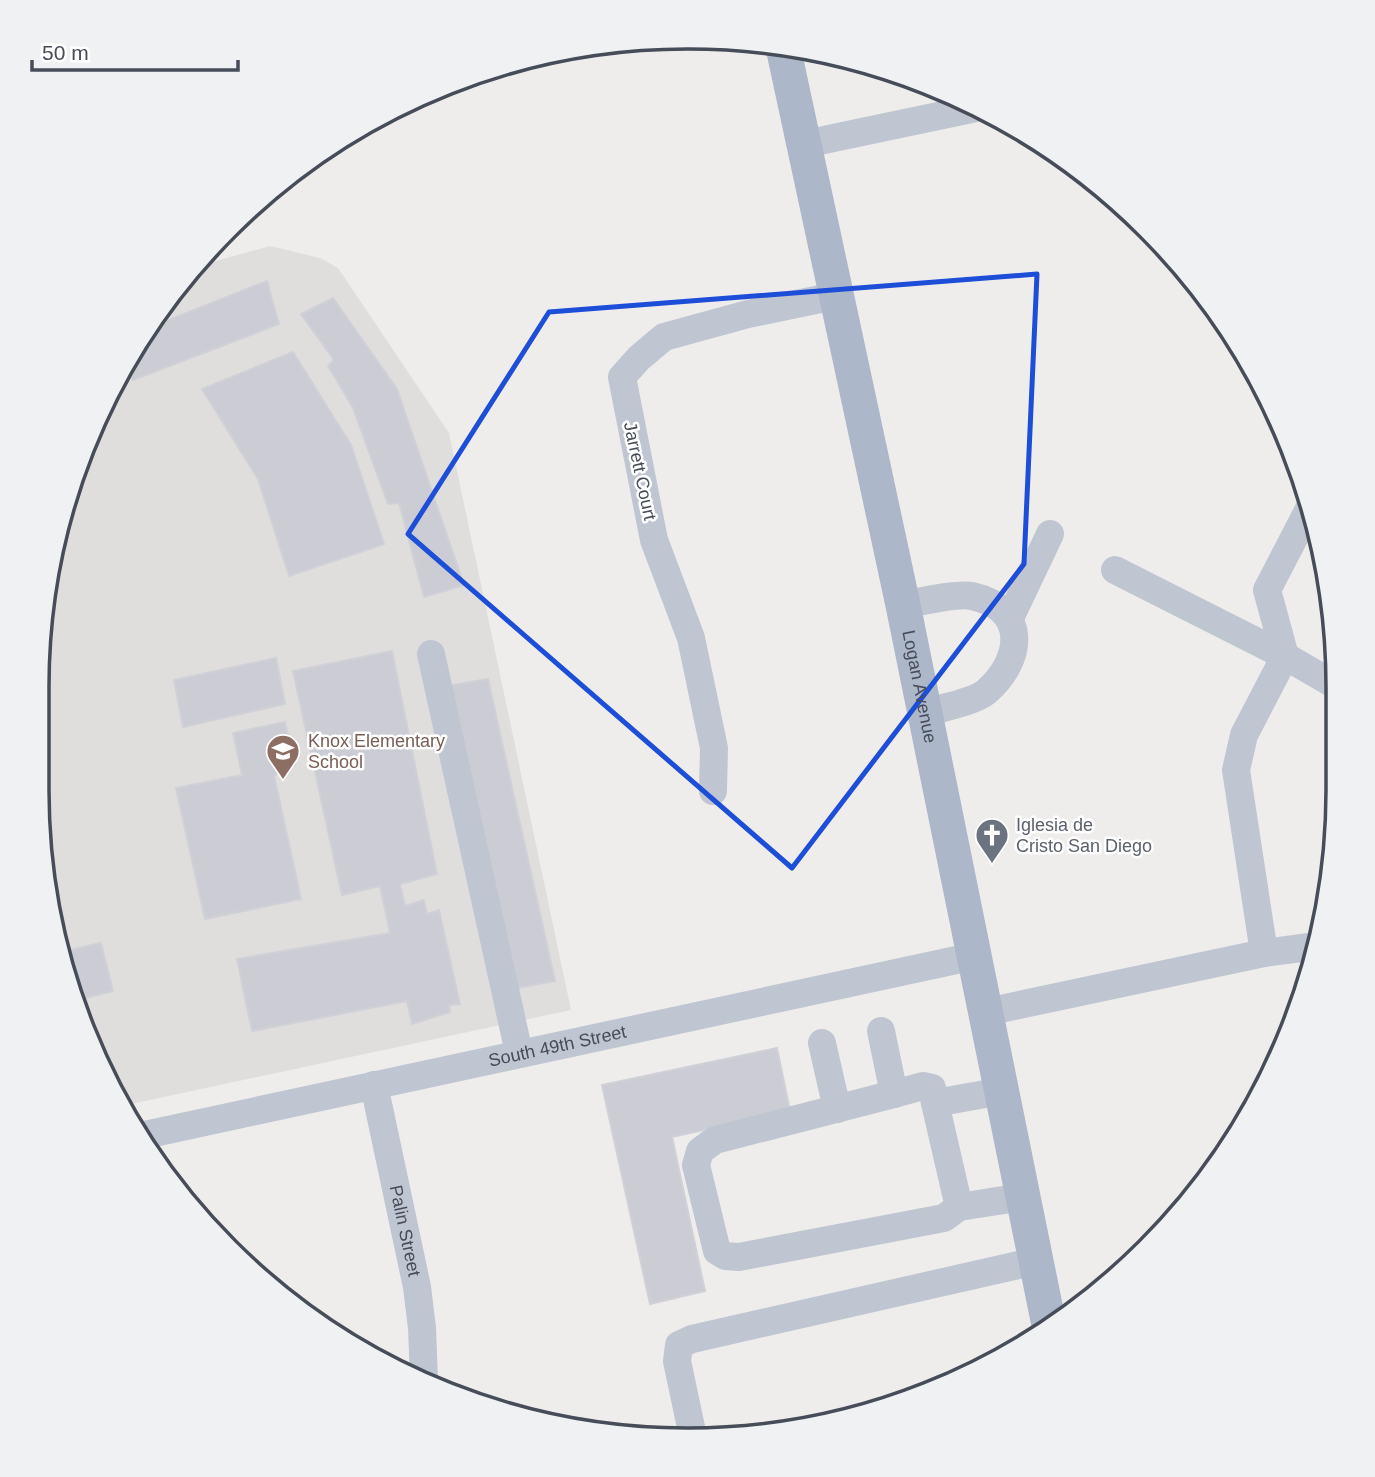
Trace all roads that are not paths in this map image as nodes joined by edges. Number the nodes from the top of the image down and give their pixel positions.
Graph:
1 (785, 56) edge
2 (961, 111) edge
3 (805, 144) junction
4 (835, 296) junction
5 (1303, 520) edge
6 (1050, 534) dead end
7 (1115, 570) dead end
8 (903, 605) junction
9 (1010, 618) junction
10 (431, 654) dead end
11 (1285, 656) junction
12 (1326, 680) edge
13 (925, 713) junction
14 (713, 791) dead end
15 (1306, 947) edge
16 (1264, 953) junction
17 (975, 957) junction
18 (986, 1012) junction
19 (881, 1031) dead end
20 (822, 1043) dead end
21 (519, 1053) junction
22 (374, 1085) junction
23 (1002, 1091) junction
24 (894, 1094) junction
25 (935, 1103) junction
26 (837, 1108) junction
27 (151, 1134) edge
28 (1023, 1197) junction
29 (960, 1207) junction
30 (1036, 1261) junction
31 (1047, 1316) edge
32 (424, 1370) edge
33 (690, 1428) edge

1 - 3 main road, Logan Avenue
2 - 3 street
3 - 4 main road, Logan Avenue
4 - 8 main road, Logan Avenue
4 - 14 street, Jarrett Court
5 - 11 street
6 - 9 street
7 - 11 street
8 - 9 street
8 - 13 main road, Logan Avenue
9 - 13 street
10 - 21 street
11 - 12 street
11 - 16 street
13 - 17 main road, Logan Avenue
15 - 16 street
16 - 18 street
17 - 18 main road, Logan Avenue
17 - 21 street, South 49th Street
18 - 23 main road, Logan Avenue
19 - 24 street
20 - 26 street
21 - 22 street, South 49th Street
22 - 27 street, South 49th Street
22 - 32 street, Palin Street
23 - 25 street
23 - 28 main road, Logan Avenue
24 - 25 street
24 - 26 street
25 - 29 street
26 - 29 street
28 - 29 street
28 - 30 main road, Logan Avenue
30 - 31 main road, Logan Avenue
30 - 33 street

